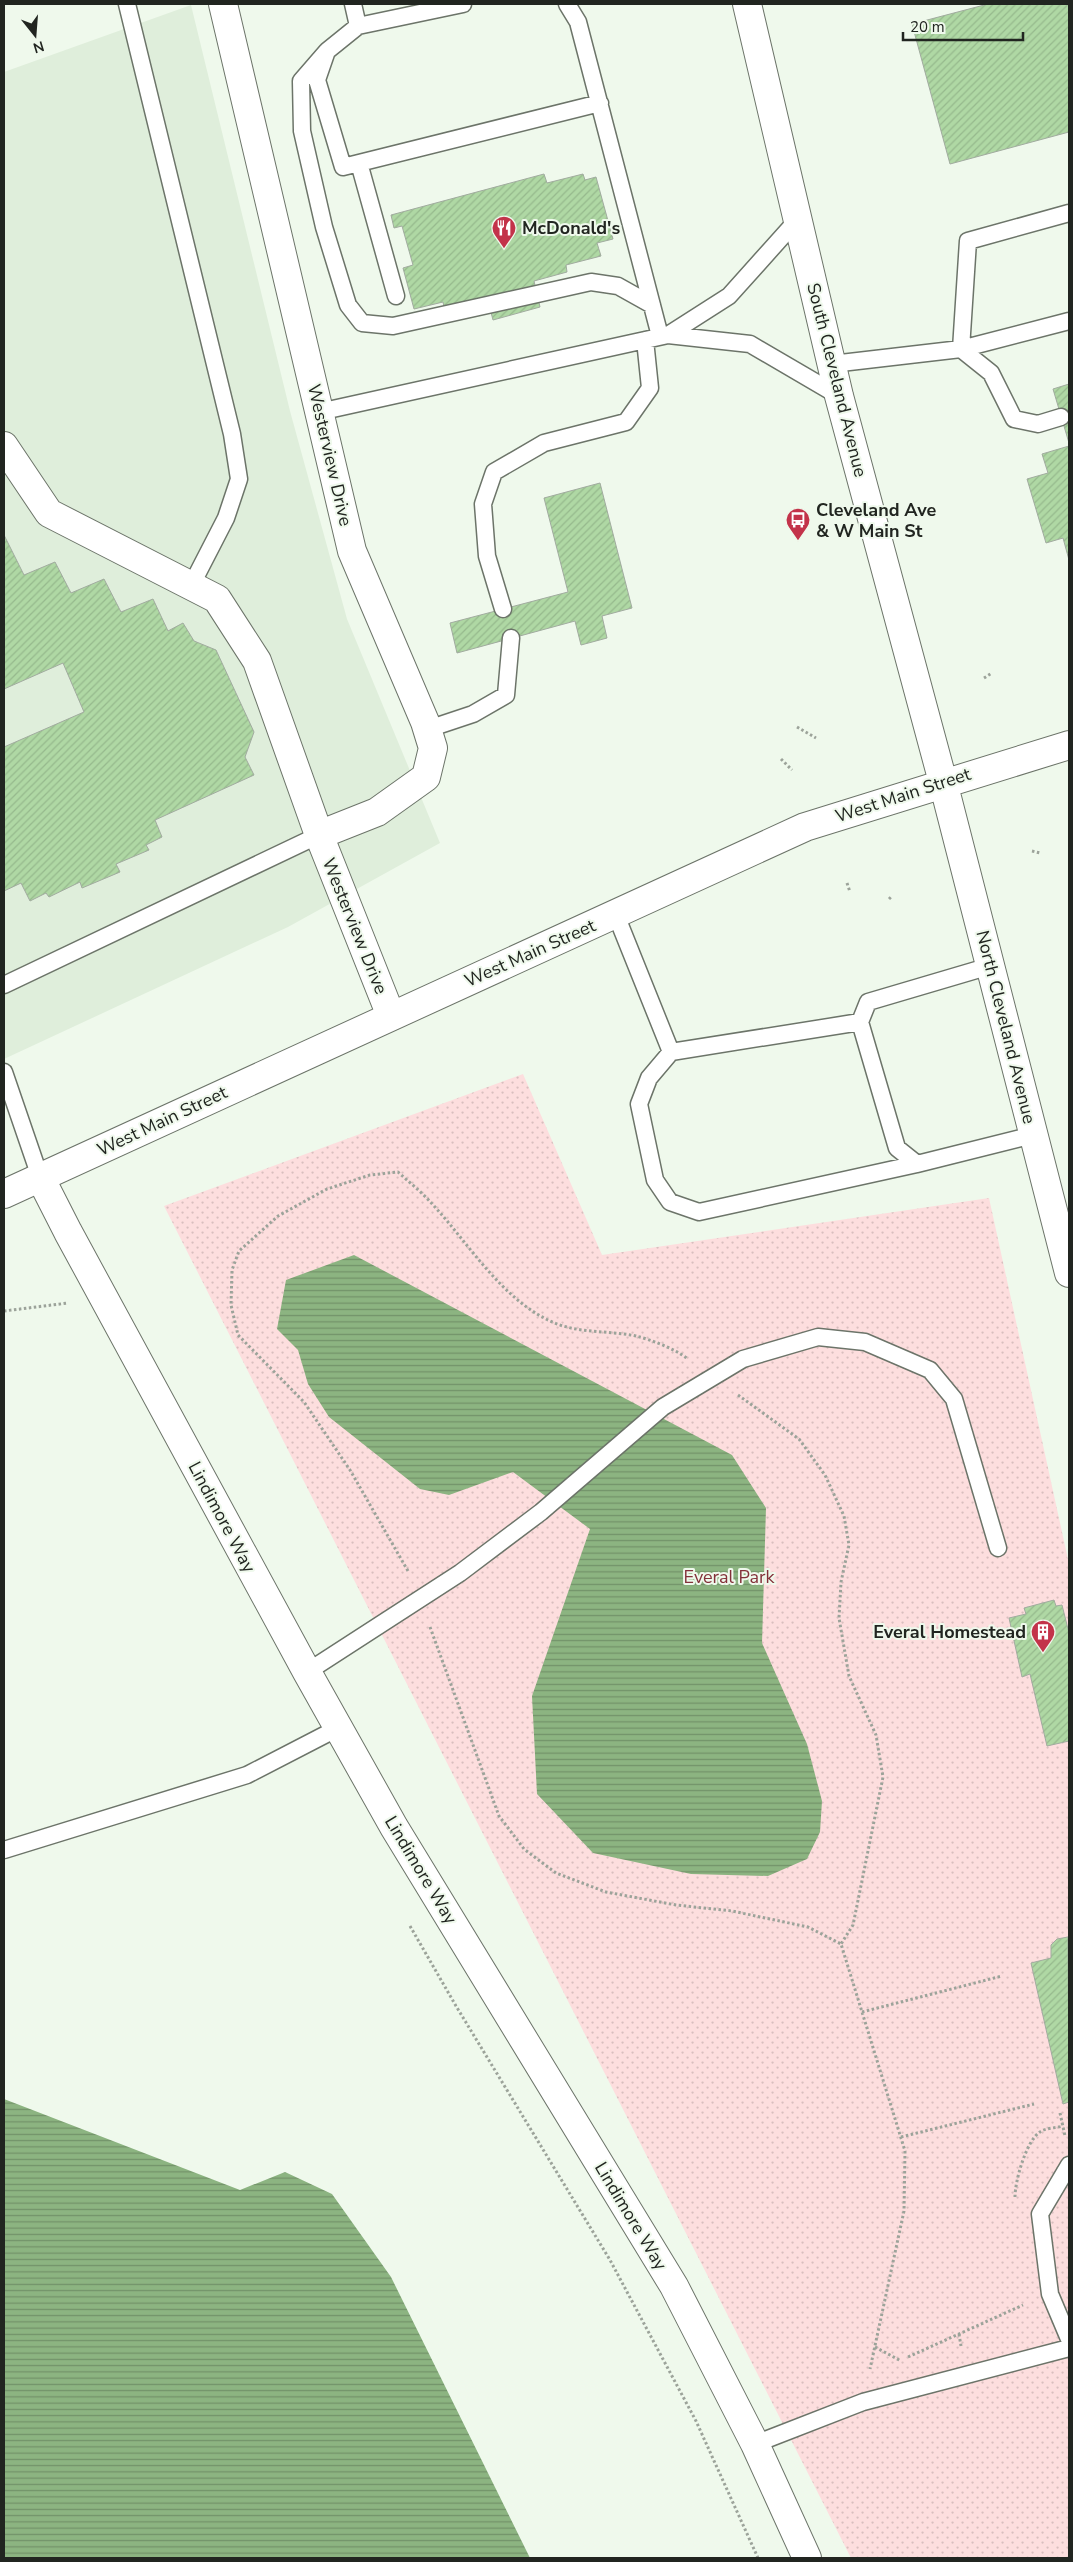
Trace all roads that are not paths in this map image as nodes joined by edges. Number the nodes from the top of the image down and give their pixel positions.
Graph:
1 (127, 4) edge
2 (223, 4) edge
3 (353, 4) edge
4 (464, 4) edge
5 (566, 4) edge
6 (748, 4) edge
7 (358, 26) junction
8 (327, 51) junction
9 (600, 103) junction
10 (358, 163) junction
11 (1069, 213) edge
12 (798, 219) junction
13 (396, 296) dead end
14 (652, 306) junction
15 (1069, 321) edge
16 (658, 337) junction
17 (961, 349) junction
18 (832, 364) junction
19 (839, 396) junction
20 (319, 412) junction
21 (1061, 417) dead end
22 (4, 446) edge
23 (191, 586) junction
24 (503, 609) dead end
25 (511, 638) dead end
26 (428, 729) junction
27 (1069, 745) edge
28 (943, 782) junction
29 (319, 835) junction
30 (616, 915) junction
31 (990, 966) junction
32 (4, 985) edge
33 (390, 1016) junction
34 (860, 1022) junction
35 (671, 1052) junction
36 (4, 1072) edge
37 (1033, 1135) junction
38 (917, 1164) junction
39 (40, 1177) junction
40 (4, 1194) edge
41 (1069, 1273) edge
42 (998, 1548) dead end
43 (307, 1672) junction
44 (338, 1728) junction
45 (4, 1850) edge
46 (1069, 2165) edge
47 (1069, 2339) edge
48 (1069, 2348) edge
49 (755, 2444) junction
50 (808, 2558) edge

1 - 23 lane
2 - 20 street, Westerview Drive
3 - 7 lane
4 - 7 lane
5 - 9 lane
6 - 12 street, South Cleveland Avenue
7 - 8 lane
8 - 10 lane
8 - 14 lane
9 - 10 lane
9 - 14 lane
10 - 13 lane
11 - 17 lane
12 - 16 lane
12 - 18 street, South Cleveland Avenue
14 - 16 lane
15 - 17 lane
16 - 19 lane
16 - 20 lane
16 - 24 lane
17 - 18 lane
17 - 21 lane
18 - 19 street, South Cleveland Avenue
19 - 28 street, South Cleveland Avenue
20 - 26 street, Westerview Drive
22 - 23 street, Westerview Drive
23 - 29 street, Westerview Drive
25 - 26 lane
26 - 29 street, Westerview Drive
27 - 28 street, West Main Street
28 - 30 street, West Main Street
28 - 31 street, North Cleveland Avenue
29 - 32 lane
29 - 33 street, Westerview Drive
30 - 33 street, West Main Street
30 - 35 lane
31 - 34 lane
31 - 37 street, North Cleveland Avenue
33 - 39 street, West Main Street
34 - 35 lane
34 - 38 lane
35 - 38 lane
36 - 39 lane
37 - 38 lane
37 - 41 street, North Cleveland Avenue
39 - 40 street, West Main Street
39 - 43 street, Lindimore Way
42 - 43 lane
43 - 44 street, Lindimore Way
44 - 45 lane
44 - 49 street, Lindimore Way
46 - 47 lane
48 - 49 lane
49 - 50 street, Lindimore Way

